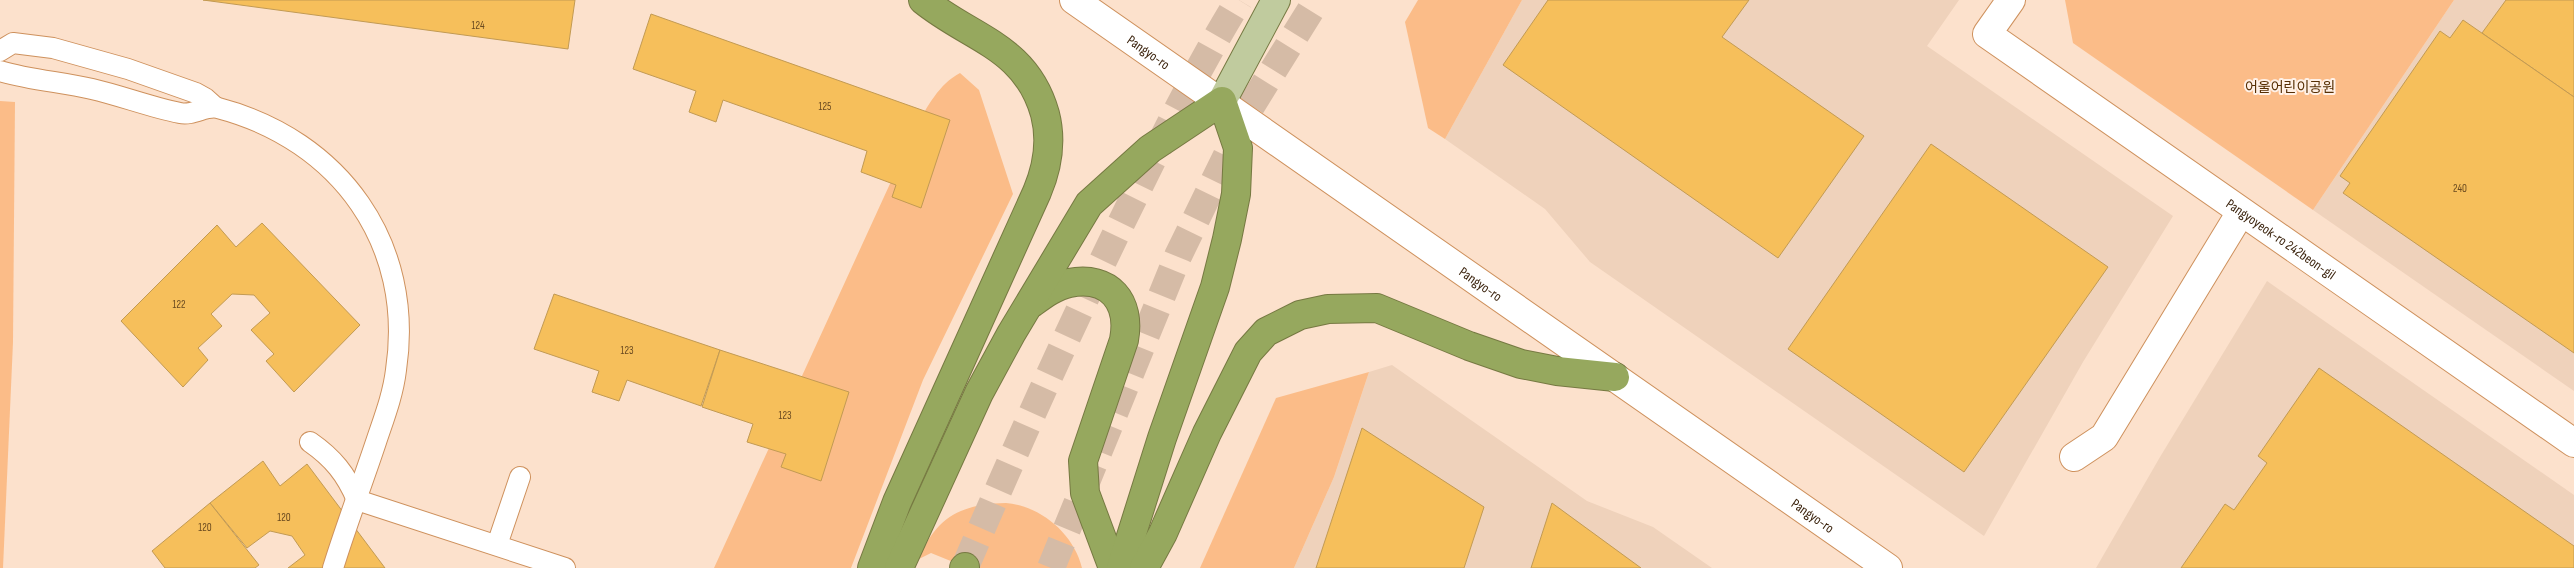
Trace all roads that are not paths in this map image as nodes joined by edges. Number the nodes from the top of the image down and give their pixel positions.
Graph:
1 (923, 0) edge
2 (1074, 0) edge
3 (1276, 0) edge
4 (2011, 0) edge
5 (0, 51) edge
6 (0, 71) edge
7 (1222, 101) junction
8 (215, 107) junction
9 (2241, 212) junction
10 (1027, 307) junction
11 (1616, 377) junction
12 (310, 442) dead end
13 (2574, 443) edge
14 (2074, 456) dead end
15 (520, 478) dead end
16 (356, 500) junction
17 (497, 545) junction
18 (333, 568) edge
19 (565, 568) edge
20 (872, 568) edge
21 (899, 568) edge
22 (1113, 568) edge
23 (1121, 568) edge
24 (1144, 568) edge
25 (1888, 568) edge

1 - 20 highway
2 - 7 street, Pangyo-ro
3 - 7 main road
4 - 9 street, Pangyoyeok-ro 242beon-gil
5 - 8 lane
6 - 8 lane
7 - 10 highway
7 - 11 street, Pangyo-ro
7 - 23 highway
8 - 16 lane
9 - 13 street, Pangyoyeok-ro 242beon-gil
9 - 14 street
10 - 21 highway
10 - 22 highway
11 - 24 highway
11 - 25 street, Pangyo-ro
12 - 16 lane
15 - 17 lane
16 - 17 lane
16 - 18 lane
17 - 19 lane

